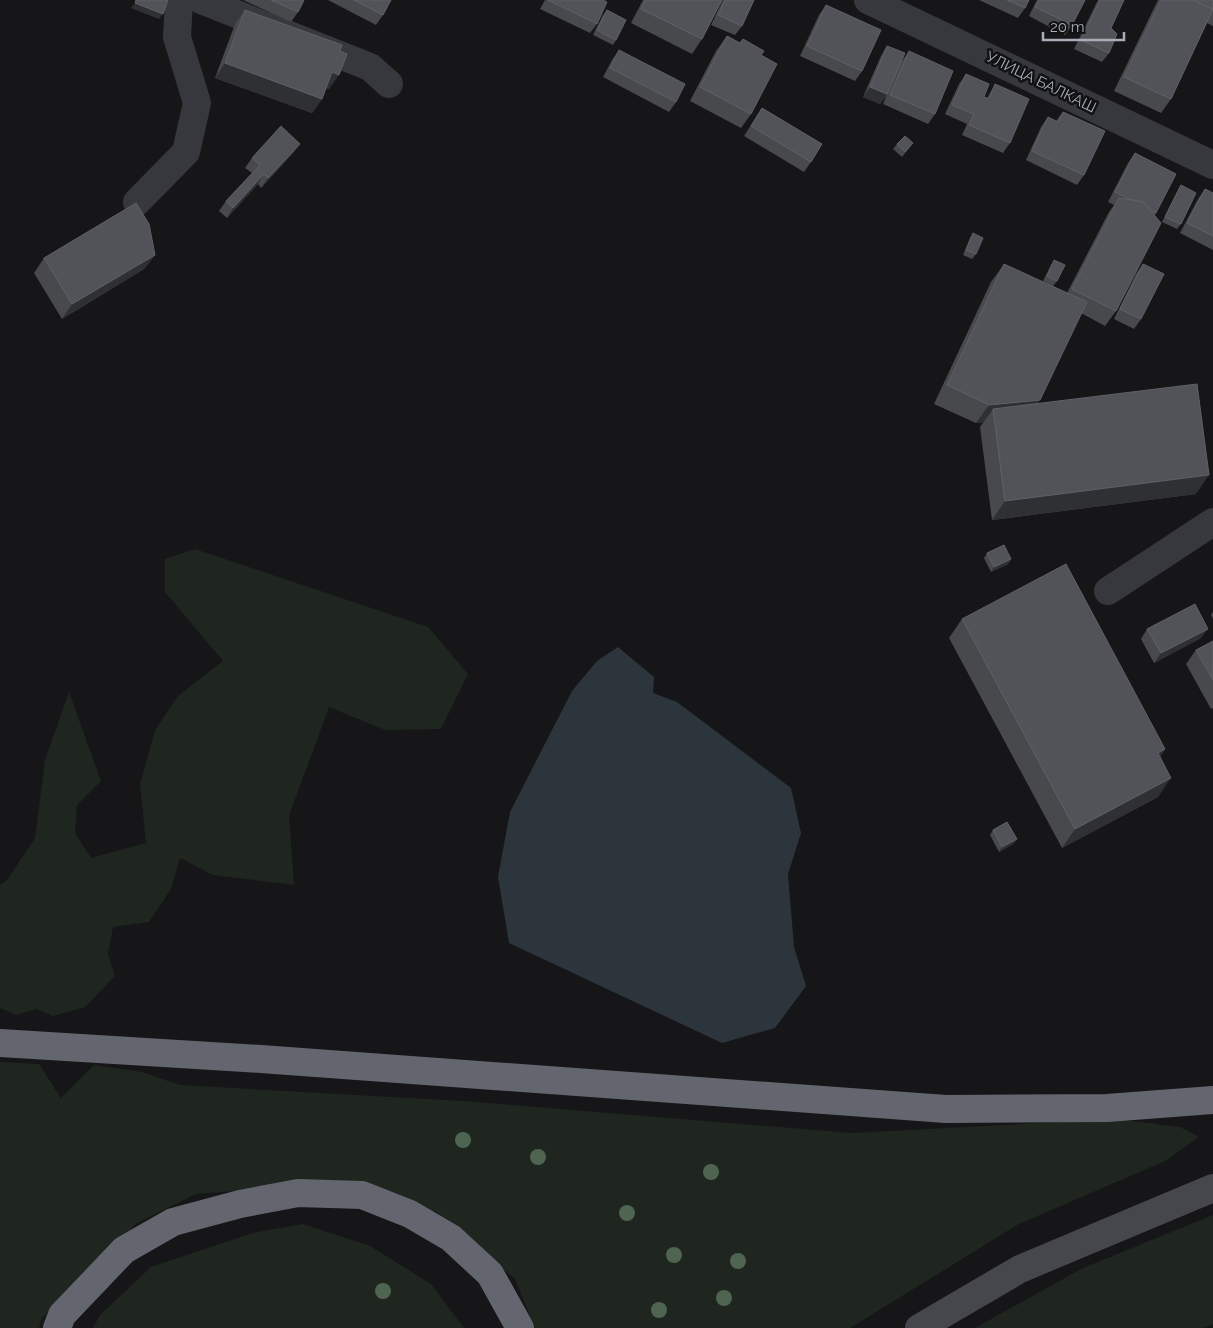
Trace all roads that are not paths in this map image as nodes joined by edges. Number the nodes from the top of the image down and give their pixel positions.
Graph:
1 (179, 0) edge
2 (201, 0) edge
3 (868, 0) edge
4 (389, 84) dead end
5 (1213, 165) edge
6 (137, 202) edge
7 (1213, 522) edge
8 (1108, 591) dead end
9 (0, 1042) edge
10 (1213, 1100) edge
11 (1213, 1188) edge
12 (57, 1328) edge
13 (520, 1328) edge
14 (919, 1328) edge

1 - 6 street
2 - 4 street
3 - 5 street, УЛИЦА БАЛКАШ
7 - 8 street
9 - 10 highway
11 - 14 main road
12 - 13 highway

